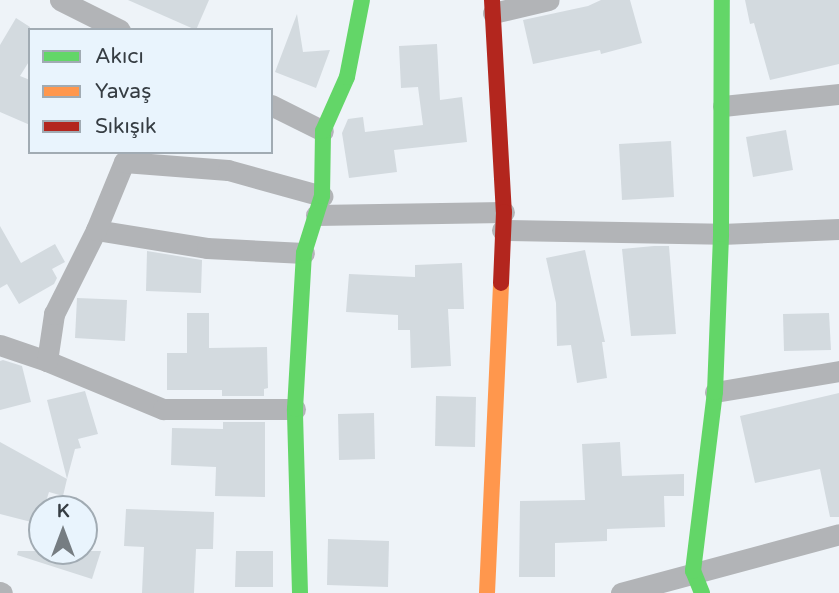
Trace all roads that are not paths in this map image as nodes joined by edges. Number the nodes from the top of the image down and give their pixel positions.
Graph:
1 (60, 0) edge
2 (362, 0) edge
3 (549, 0) edge
4 (722, 0) edge
5 (493, 7) edge
6 (116, 28) edge
7 (839, 94) edge
8 (273, 106) edge
9 (723, 106) junction
10 (323, 131) junction
11 (319, 205) junction
12 (503, 221) junction
13 (839, 229) edge
14 (96, 230) junction
15 (721, 234) junction
16 (304, 253) junction
17 (0, 345) edge
18 (47, 361) junction
19 (839, 371) edge
20 (715, 392) junction
21 (295, 410) junction
22 (839, 534) edge
23 (693, 571) junction
24 (300, 593) edge
25 (487, 593) edge
26 (621, 593) edge
27 (702, 593) edge

1 - 6 street
2 - 10 street
3 - 5 street
4 - 9 street
5 - 12 street
7 - 9 street
8 - 10 street
9 - 15 street
10 - 11 street
11 - 12 street
11 - 14 street
11 - 16 street
12 - 15 street
12 - 25 street
13 - 15 street
14 - 16 street
14 - 18 street
15 - 20 street
16 - 21 street
17 - 18 street
18 - 21 street
19 - 20 street
20 - 23 street
21 - 24 street
22 - 23 street
23 - 26 street
23 - 27 street

